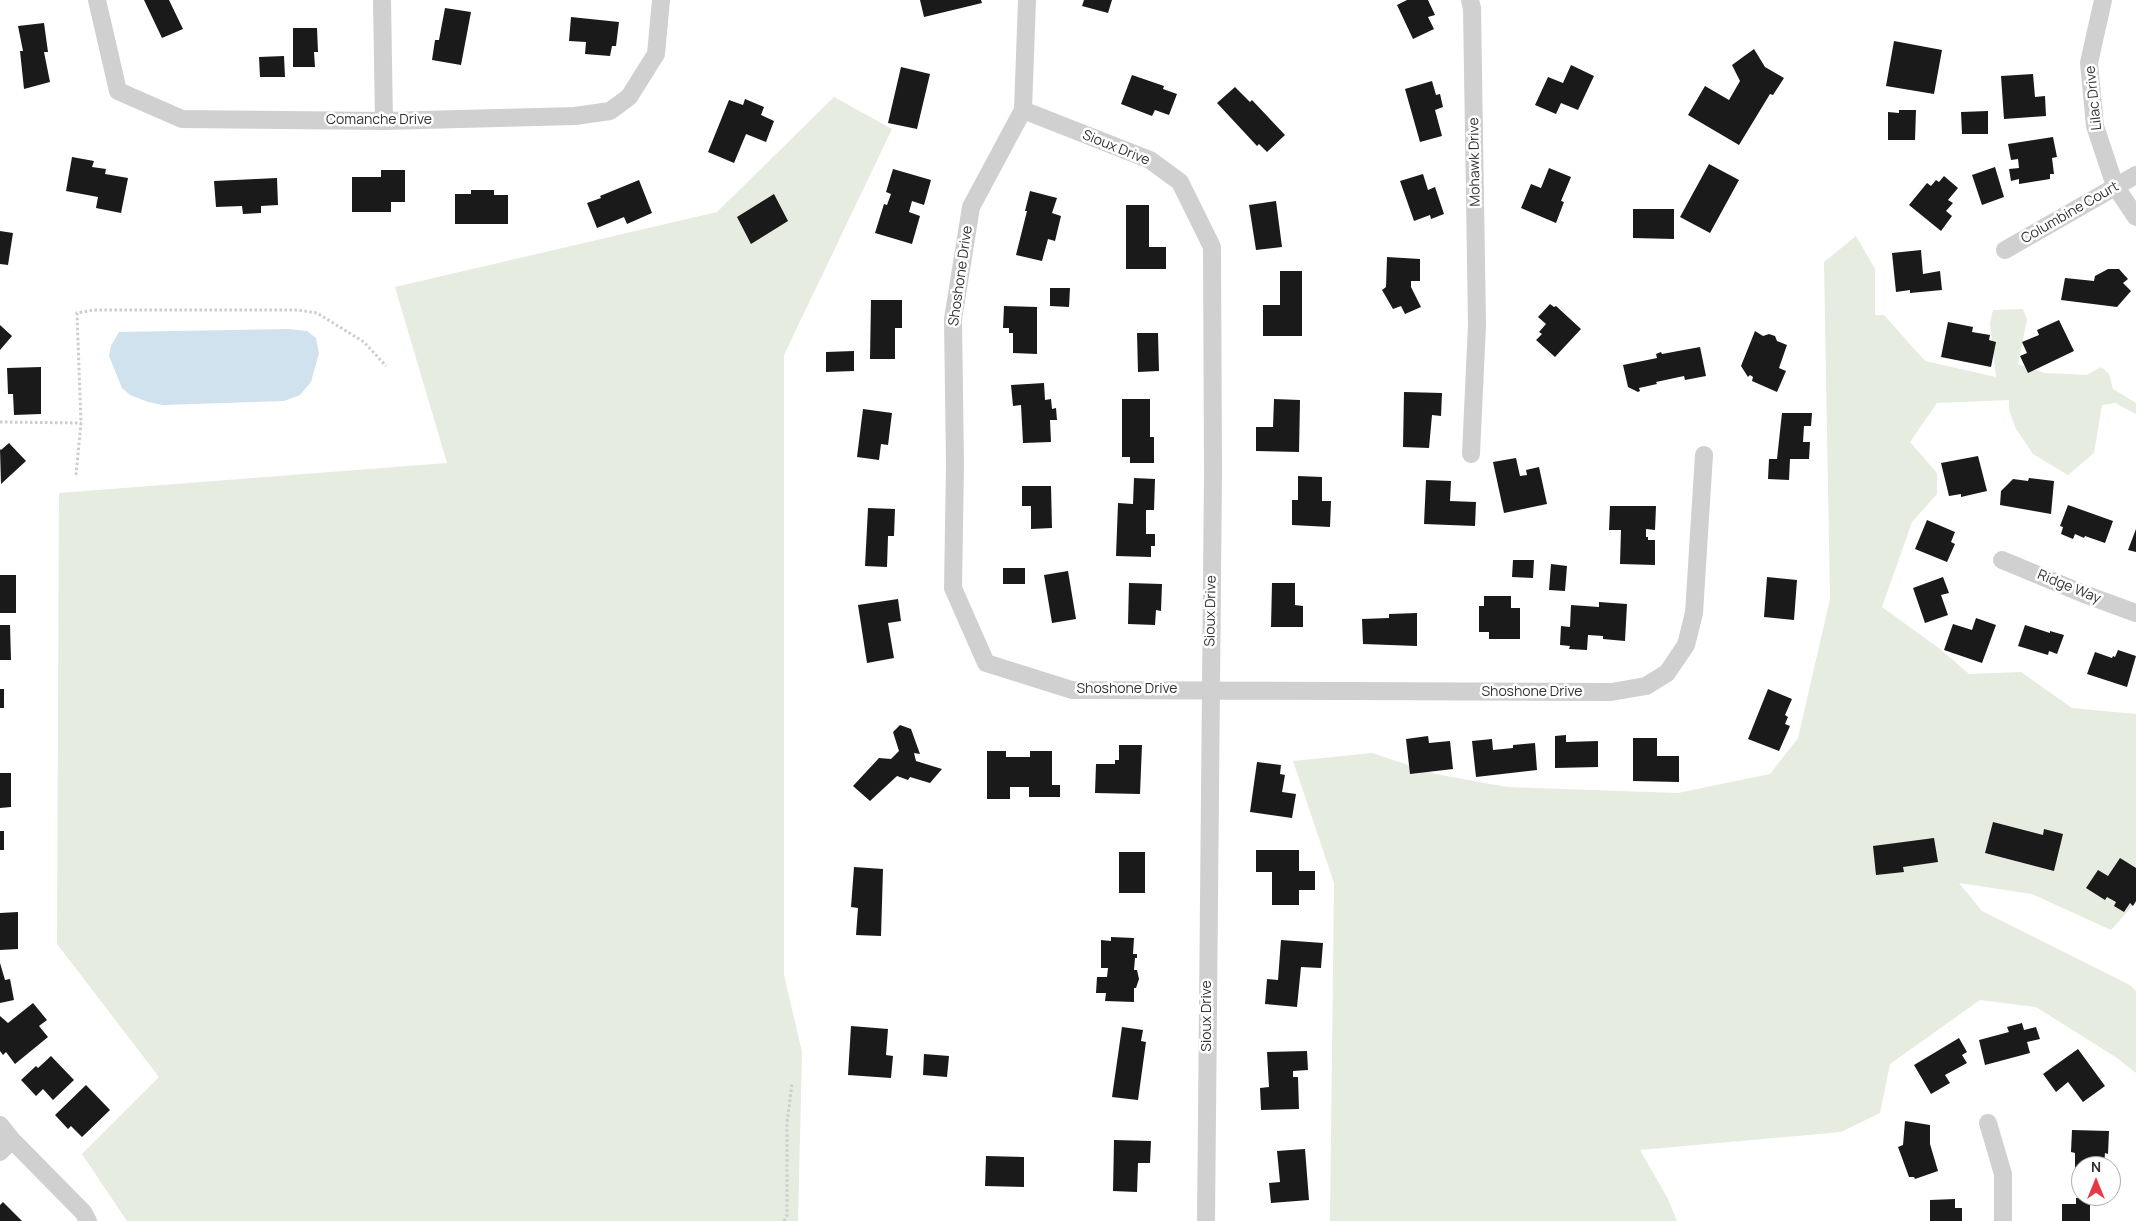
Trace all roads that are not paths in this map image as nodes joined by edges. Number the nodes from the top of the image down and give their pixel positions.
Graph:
1 (97, 0) edge
2 (382, 0) edge
3 (661, 0) edge
4 (1027, 0) edge
5 (1470, 0) edge
6 (2103, 0) edge
7 (1023, 110) junction
8 (384, 121) junction
9 (2136, 175) edge
10 (2115, 186) junction
11 (2136, 217) edge
12 (2005, 250) dead end
13 (1471, 454) dead end
14 (1704, 455) dead end
15 (2002, 560) dead end
16 (2136, 613) edge
17 (1210, 689) junction
18 (1988, 1123) dead end
19 (0, 1124) edge
20 (6, 1146) edge
21 (88, 1221) edge
22 (1206, 1221) edge
23 (2003, 1221) edge

1 - 8 street, Comanche Drive
2 - 8 street
3 - 8 street, Comanche Drive
4 - 7 street, Shoshone Drive
5 - 13 street, Mohawk Drive
6 - 10 street, Lilac Drive
7 - 17 street, Sioux Drive
7 - 17 street, Shoshone Drive
9 - 10 street, Columbine Court
10 - 11 street, Lilac Drive
10 - 12 street, Columbine Court
14 - 17 street, Shoshone Drive
15 - 16 street, Ridge Way
17 - 22 street, Sioux Drive
18 - 23 street
19 - 20 street
20 - 21 street

